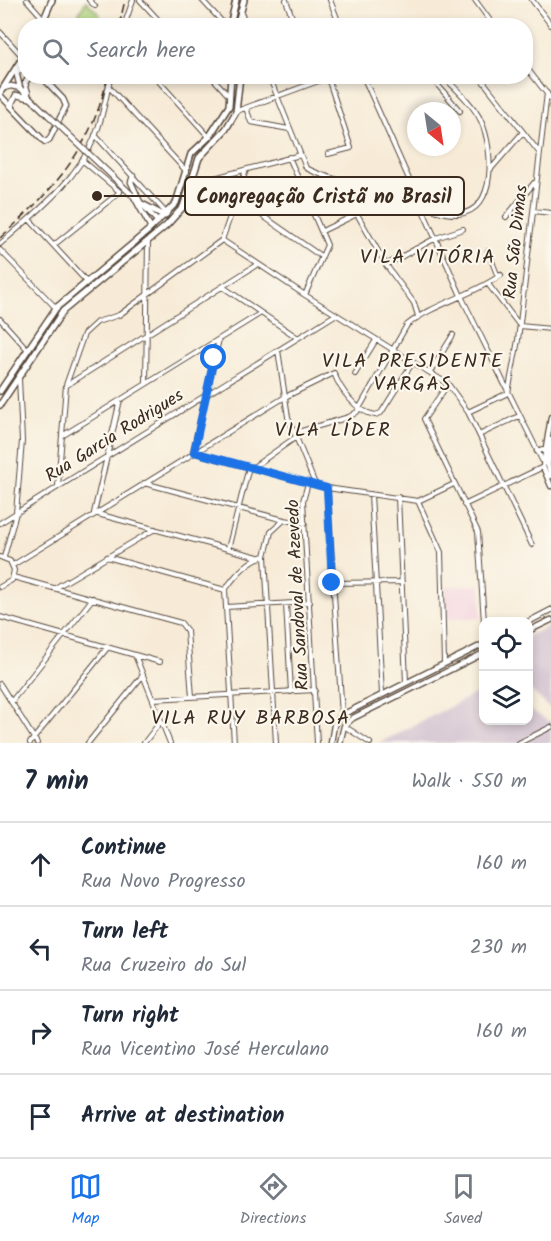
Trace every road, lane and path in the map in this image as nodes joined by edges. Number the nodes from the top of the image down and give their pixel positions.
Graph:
1 (27, 0) edge
2 (52, 0) edge
3 (89, 0) edge
4 (133, 0) edge
5 (140, 0) edge
6 (202, 0) edge
7 (236, 0) edge
8 (244, 0) edge
9 (286, 0) edge
10 (330, 0) edge
11 (475, 0) edge
12 (532, 0) edge
13 (95, 6) dead end
14 (240, 11) junction
15 (40, 18) edge
16 (45, 18) edge
17 (127, 18) edge
18 (157, 18) edge
19 (220, 18) edge
20 (230, 18) edge
21 (239, 18) edge
22 (244, 18) edge
23 (292, 18) edge
24 (337, 18) edge
25 (488, 18) edge
26 (551, 25) edge
27 (0, 32) edge
28 (18, 49) edge
29 (18, 68) edge
30 (16, 71) junction
31 (533, 76) edge
32 (18, 80) edge
33 (19, 84) edge
34 (27, 84) edge
35 (49, 84) edge
36 (110, 84) edge
37 (161, 84) edge
38 (218, 84) edge
39 (231, 84) edge
40 (239, 84) edge
41 (272, 84) edge
42 (311, 84) edge
43 (332, 84) edge
44 (366, 84) edge
45 (437, 84) edge
46 (450, 84) edge
47 (485, 84) edge
48 (109, 87) junction
49 (20, 88) junction
50 (1, 92) edge
51 (547, 93) junction
52 (230, 97) junction
53 (277, 97) junction
54 (30, 98) junction
55 (551, 99) edge
56 (452, 102) edge
57 (13, 108) junction
58 (246, 108) junction
59 (236, 112) junction
60 (289, 129) junction
61 (523, 132) junction
62 (96, 135) junction
63 (209, 137) junction
64 (538, 152) junction
65 (327, 154) dead end
66 (300, 155) junction
67 (289, 157) junction
68 (82, 160) junction
69 (246, 170) junction
70 (489, 171) junction
71 (187, 172) junction
72 (132, 176) junction
73 (535, 181) junction
74 (192, 184) junction
75 (132, 195) junction
76 (237, 198) junction
77 (418, 202) junction
78 (141, 203) junction
79 (534, 212) junction
80 (551, 213) edge
81 (166, 215) junction
82 (506, 217) dead end
83 (29, 219) junction
84 (158, 222) junction
85 (151, 228) junction
86 (463, 229) dead end
87 (322, 231) junction
88 (436, 238) junction
89 (148, 240) junction
90 (222, 240) junction
91 (0, 244) edge
92 (54, 245) junction
93 (0, 250) edge
94 (488, 251) dead end
95 (322, 257) junction
96 (258, 264) junction
97 (386, 265) junction
98 (87, 282) junction
99 (488, 284) junction
100 (223, 287) junction
101 (148, 295) junction
102 (305, 295) junction
103 (462, 298) junction
104 (56, 308) junction
105 (261, 313) junction
106 (335, 315) junction
107 (418, 316) junction
108 (0, 319) edge
109 (520, 326) junction
110 (551, 329) edge
111 (147, 335) junction
112 (453, 335) dead end
113 (298, 338) junction
114 (219, 339) junction
115 (376, 340) junction
116 (28, 350) junction
117 (278, 350) junction
118 (394, 351) junction
119 (413, 362) junction
120 (429, 372) junction
121 (355, 374) dead end
122 (19, 376) junction
123 (146, 384) junction
124 (448, 384) junction
125 (66, 385) junction
126 (1, 387) edge
127 (508, 393) junction
128 (206, 394) junction
129 (285, 397) junction
130 (120, 400) junction
131 (0, 405) edge
132 (361, 408) junction
133 (468, 412) junction
134 (519, 416) junction
135 (551, 417) edge
136 (295, 435) junction
137 (479, 435) junction
138 (62, 437) junction
139 (551, 440) edge
140 (545, 449) junction
141 (537, 451) junction
142 (194, 452) junction
143 (109, 455) junction
144 (545, 465) junction
145 (251, 467) junction
146 (551, 476) edge
147 (144, 483) junction
148 (308, 483) junction
149 (454, 484) junction
150 (315, 485) junction
151 (58, 486) junction
152 (551, 486) edge
153 (504, 487) junction
154 (327, 488) junction
155 (371, 494) junction
156 (398, 497) junction
157 (418, 501) junction
158 (464, 506) junction
159 (238, 508) junction
160 (16, 513) junction
161 (94, 513) junction
162 (284, 520) junction
163 (0, 523) edge
164 (305, 524) junction
165 (155, 529) junction
166 (532, 545) dead end
167 (228, 549) junction
168 (265, 556) junction
169 (2, 557) edge
170 (107, 557) junction
171 (258, 557) junction
172 (13, 565) junction
173 (14, 577) junction
174 (402, 582) junction
175 (332, 583) junction
176 (375, 584) junction
177 (0, 587) edge
178 (54, 588) junction
179 (225, 590) junction
180 (93, 598) junction
181 (310, 602) junction
182 (286, 604) junction
183 (268, 605) junction
184 (226, 607) junction
185 (551, 610) edge
186 (0, 617) edge
187 (484, 617) edge
188 (533, 619) edge
189 (551, 620) edge
190 (533, 629) edge
191 (63, 634) junction
192 (479, 646) edge
193 (108, 647) junction
194 (134, 654) junction
195 (479, 655) edge
196 (160, 662) dead end
197 (444, 663) junction
198 (143, 675) junction
199 (406, 682) junction
200 (0, 684) edge
201 (315, 690) junction
202 (291, 692) junction
203 (274, 693) junction
204 (382, 694) junction
205 (231, 695) junction
206 (192, 696) junction
207 (153, 699) junction
208 (11, 702) junction
209 (342, 715) junction
210 (161, 720) junction
211 (349, 721) junction
212 (344, 726) junction
213 (551, 727) edge
214 (35, 741) edge
215 (30, 743) edge
216 (88, 743) edge
217 (144, 743) edge
218 (171, 743) edge
219 (234, 743) edge
220 (276, 743) edge
221 (317, 743) edge
222 (331, 743) edge
223 (340, 743) edge
224 (370, 743) edge
225 (519, 743) edge

1 - 15 street
2 - 16 main road
3 - 13 street
4 - 17 street
5 - 18 street
6 - 19 street
7 - 20 main road
8 - 14 main road
9 - 23 street
10 - 24 street
11 - 25 street
12 - 26 street
14 - 21 main road
14 - 22 street
27 - 28 street
29 - 30 main road
30 - 32 street
30 - 50 main road
31 - 51 street
33 - 49 street
34 - 54 street
35 - 57 street
36 - 48 street
37 - 63 street
38 - 52 street
39 - 52 main road
40 - 59 main road
41 - 53 street
42 - 53 street
43 - 65 street
44 - 77 street
45 - 56 street
46 - 70 street
47 - 61 street
48 - 62 street
48 - 71 street
49 - 50 street
49 - 54 street
50 - 57 street
51 - 55 street
51 - 64 street, Rua São Dimas
52 - 63 main road
53 - 58 street
53 - 60 street
54 - 57 street
54 - 75 street, bridge
58 - 59 street
58 - 60 street
59 - 74 main road
60 - 66 street
61 - 64 street
61 - 70 street
62 - 68 street
62 - 72 street
63 - 71 main road
64 - 73 street, Rua São Dimas
66 - 67 street
66 - 77 street
67 - 69 street
67 - 87 street
68 - 83 street
68 - 92 street
69 - 74 street
69 - 76 street
70 - 77 street
71 - 81 main road
72 - 78 street
72 - 81 street
73 - 79 street, Rua São Dimas
73 - 82 street
74 - 89 main road
75 - 78 street
75 - 85 street
76 - 90 street
76 - 95 street
77 - 88 street
78 - 81 main road
78 - 84 street
79 - 80 street
79 - 109 street, Rua São Dimas
81 - 84 main road
83 - 91 street
83 - 92 street
84 - 85 main road
84 - 89 main road
85 - 98 main road
86 - 88 street
87 - 95 street
87 - 97 street
88 - 97 street
88 - 103 street
89 - 101 street
89 - 122 main road
90 - 96 street
90 - 101 street
92 - 98 street
93 - 104 street
94 - 99 street
95 - 102 street
96 - 100 street
96 - 102 street
97 - 107 street
98 - 104 main road
99 - 103 street
99 - 109 street
100 - 105 street
100 - 111 street
101 - 111 street
101 - 125 street
102 - 106 street
103 - 107 street
103 - 127 street
104 - 116 main road
105 - 113 street
105 - 114 street
106 - 113 street, Rua Garcia Rodrigues
106 - 115 street
107 - 118 street
108 - 116 street
109 - 110 street
109 - 127 street, Rua São Dimas
111 - 123 street
111 - 125 street
112 - 120 street
113 - 117 street, Rua Garcia Rodrigues
114 - 123 street
114 - 128 street
115 - 118 street
115 - 121 street
116 - 126 main road
117 - 128 street, Rua Garcia Rodrigues
117 - 129 street
118 - 119 street
118 - 132 street
119 - 120 street
119 - 132 street
120 - 124 street
122 - 131 main road
122 - 160 street
123 - 130 street
124 - 133 street
124 - 149 street
125 - 138 street
127 - 133 street
127 - 134 street
128 - 142 street
128 - 143 street, Rua Garcia Rodrigues
129 - 132 street
129 - 136 street
129 - 142 street
130 - 138 street
130 - 143 street
132 - 136 street
133 - 137 street
134 - 137 street
134 - 141 street
135 - 140 street
136 - 145 street
136 - 150 street
137 - 153 street
138 - 151 street
139 - 144 street
140 - 141 street
140 - 144 street
141 - 144 street
142 - 145 street
142 - 147 street
143 - 151 street, Rua Garcia Rodrigues
143 - 161 street
144 - 146 street
144 - 152 street
144 - 153 street
145 - 148 street
145 - 159 street
147 - 159 street
147 - 161 street
148 - 150 street
148 - 164 street, Rua Sandoval de Azevedo
149 - 157 street
149 - 158 street
150 - 154 street
151 - 160 street, Rua Garcia Rodrigues
153 - 158 street
153 - 166 street
154 - 155 street
154 - 175 street
155 - 156 street
155 - 176 street
156 - 157 street
156 - 174 street
157 - 197 street
158 - 187 street
159 - 162 street
159 - 167 street
160 - 163 street, Rua Garcia Rodrigues
160 - 169 street
161 - 165 street
161 - 172 street
162 - 164 street
162 - 168 street
164 - 181 street, Rua Sandoval de Azevedo
165 - 167 street
165 - 170 street
167 - 171 street
168 - 171 street
168 - 183 street
169 - 172 street
170 - 178 street
170 - 179 street
171 - 179 street
172 - 173 street
173 - 177 street
173 - 178 street
174 - 176 street
174 - 199 street
175 - 176 street
175 - 209 street
176 - 204 street
178 - 180 street
179 - 184 street
180 - 191 street
180 - 206 street
181 - 182 street
181 - 201 street, Rua Sandoval de Azevedo
182 - 183 street
182 - 202 street
183 - 184 street
183 - 203 street
184 - 205 street
185 - 188 street
186 - 191 street
189 - 190 street
191 - 193 street
191 - 208 street
192 - 197 street
193 - 194 street
193 - 214 street
194 - 196 street
194 - 198 street
195 - 211 street
197 - 199 street
198 - 207 street
198 - 216 street
199 - 204 street
200 - 208 street
201 - 202 street
201 - 221 street, Rua Sandoval de Azevedo
202 - 203 street
203 - 205 street
203 - 220 street
204 - 209 street
205 - 206 street
205 - 219 street
206 - 207 street
207 - 210 street
208 - 214 street
209 - 211 street
209 - 222 street
210 - 217 street
210 - 218 street
211 - 212 street
212 - 223 street
212 - 224 street
213 - 225 street
214 - 215 street

